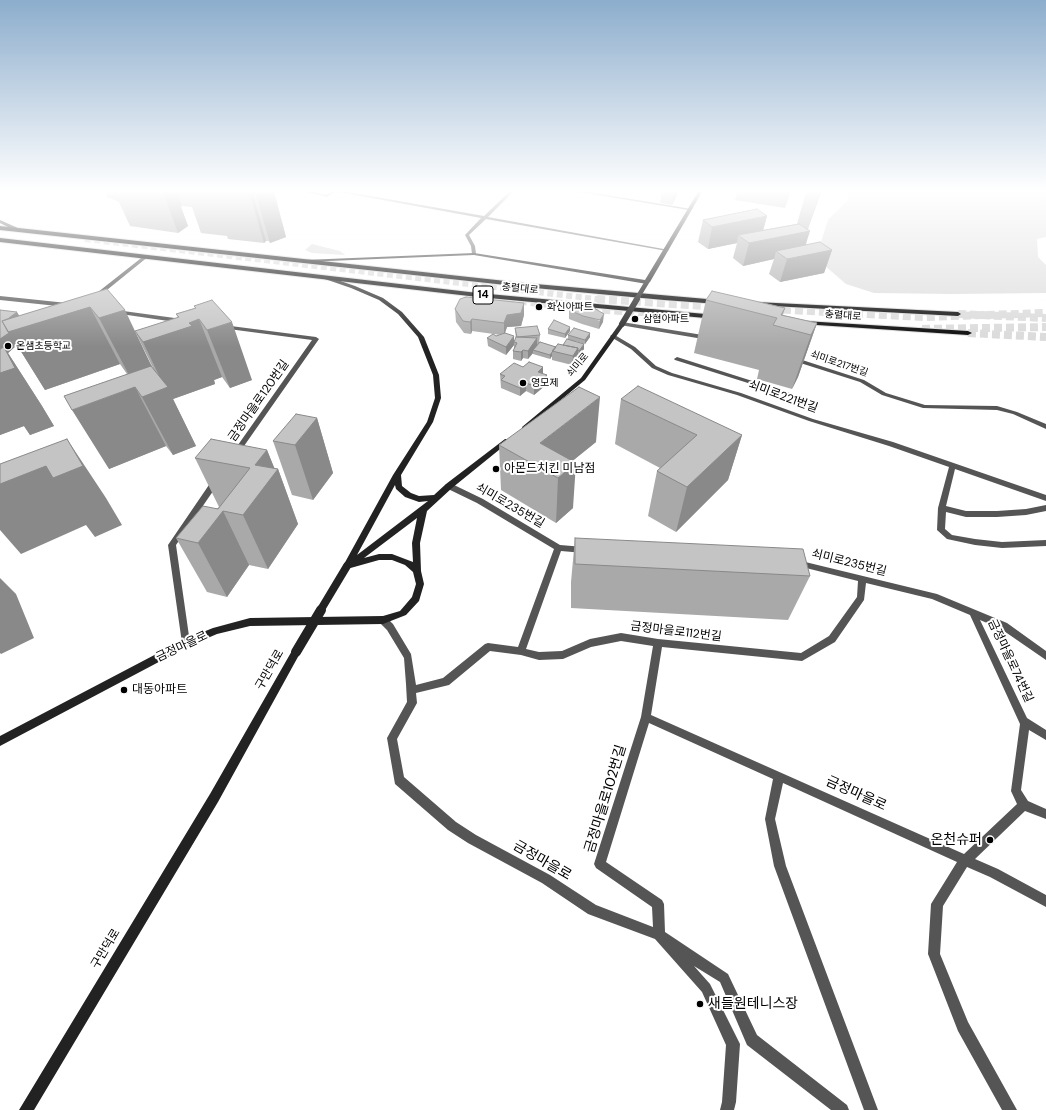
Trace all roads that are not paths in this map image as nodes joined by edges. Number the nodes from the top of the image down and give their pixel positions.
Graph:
1 (35, 244) edge
2 (143, 244) edge
3 (472, 244) edge
4 (633, 244) edge
5 (670, 244) edge
6 (667, 250) junction
7 (474, 254) junction
8 (147, 256) junction
9 (299, 261) junction
10 (321, 276) junction
11 (647, 282) junction
12 (0, 298) edge
13 (88, 302) edge
14 (727, 302) edge
15 (751, 304) edge
16 (74, 306) edge
17 (113, 311) edge
18 (958, 314) tunnel mouth
19 (727, 318) edge
20 (191, 322) edge
21 (795, 323) edge
22 (622, 324) junction
23 (215, 326) edge
24 (968, 333) tunnel mouth
25 (613, 336) junction
26 (718, 340) edge
27 (789, 358) dead end
28 (677, 359) dead end
29 (742, 379) junction
30 (734, 393) junction
31 (788, 394) dead end
32 (1046, 427) edge
33 (230, 461) edge
34 (953, 465) junction
35 (221, 474) edge
36 (398, 475) junction
37 (449, 486) junction
38 (435, 498) junction
39 (1046, 498) edge
40 (942, 508) junction
41 (1046, 508) edge
42 (423, 510) junction
43 (1046, 543) edge
44 (558, 548) junction
45 (589, 550) edge
46 (792, 562) edge
47 (347, 566) junction
48 (417, 571) junction
49 (862, 578) junction
50 (974, 612) junction
51 (383, 620) junction
52 (186, 643) junction
53 (658, 643) junction
54 (521, 651) junction
55 (1046, 656) edge
56 (412, 690) junction
57 (646, 717) junction
58 (1024, 721) junction
59 (1046, 735) edge
60 (0, 741) edge
61 (778, 776) junction
62 (1024, 805) junction
63 (1046, 814) edge
64 (964, 861) junction
65 (1046, 901) edge
66 (659, 934) junction
67 (26, 1110) edge
68 (727, 1110) edge
69 (842, 1110) edge
70 (872, 1110) edge
71 (1010, 1110) edge

1 - 8 main road, 충렬대로 / 14
2 - 9 main road, 충렬대로
3 - 7 street
4 - 6 street
5 - 6 main road, 쇠미로
6 - 11 main road, 쇠미로
7 - 9 main road
7 - 11 main road
8 - 10 main road, 충렬대로 / 14
8 - 13 street
9 - 14 main road, 충렬대로
10 - 19 main road, 충렬대로 / 14
10 - 36 main road, 구만덕로
11 - 22 main road, 쇠미로, bridge
12 - 16 street
15 - 18 main road, 충렬대로
17 - 20 street
21 - 24 main road, 충렬대로
22 - 25 main road, 쇠미로
22 - 26 street
23 - 33 street, 금정마을로120번길
25 - 30 street, 쇠미로221번길
25 - 37 main road, 쇠미로
27 - 32 street, 쇠미로217번길
28 - 29 street
29 - 30 street
29 - 31 street
30 - 34 street, 쇠미로221번길
34 - 39 street, 쇠미로221번길
34 - 40 street
35 - 52 street
36 - 38 main road
36 - 47 main road, 구만덕로
37 - 38 main road, 쇠미로
37 - 44 street, 쇠미로235번길
38 - 42 main road, 쇠미로
40 - 41 street
40 - 43 street
42 - 47 main road, 쇠미로
42 - 48 main road, 금정마을로
44 - 45 street, 쇠미로235번길
44 - 54 street
46 - 49 street, 쇠미로235번길
47 - 48 main road
47 - 67 main road, 구만덕로, bridge
48 - 51 main road, 금정마을로
49 - 50 street, 쇠미로235번길
49 - 53 street, 금정마을로112번길
50 - 55 street, 쇠미로235번길
50 - 58 street, 금정마을로74번길
51 - 52 main road, 금정마을로
51 - 56 street, 금정마을로
52 - 60 main road, 금정마을로
53 - 54 street, 금정마을로112번길
53 - 57 street, 금정마을로102번길
54 - 56 street, 금정마을로112번길
56 - 66 street, 금정마을로
57 - 61 street, 금정마을로
57 - 66 street, 금정마을로102번길
58 - 59 street, 금정마을로74번길
58 - 62 street, 금정마을로74번길
61 - 64 street, 금정마을로
61 - 70 street
62 - 63 street
62 - 64 street
64 - 65 street, 금정마을로
64 - 71 street
66 - 68 street, 금정마을로
66 - 69 street

